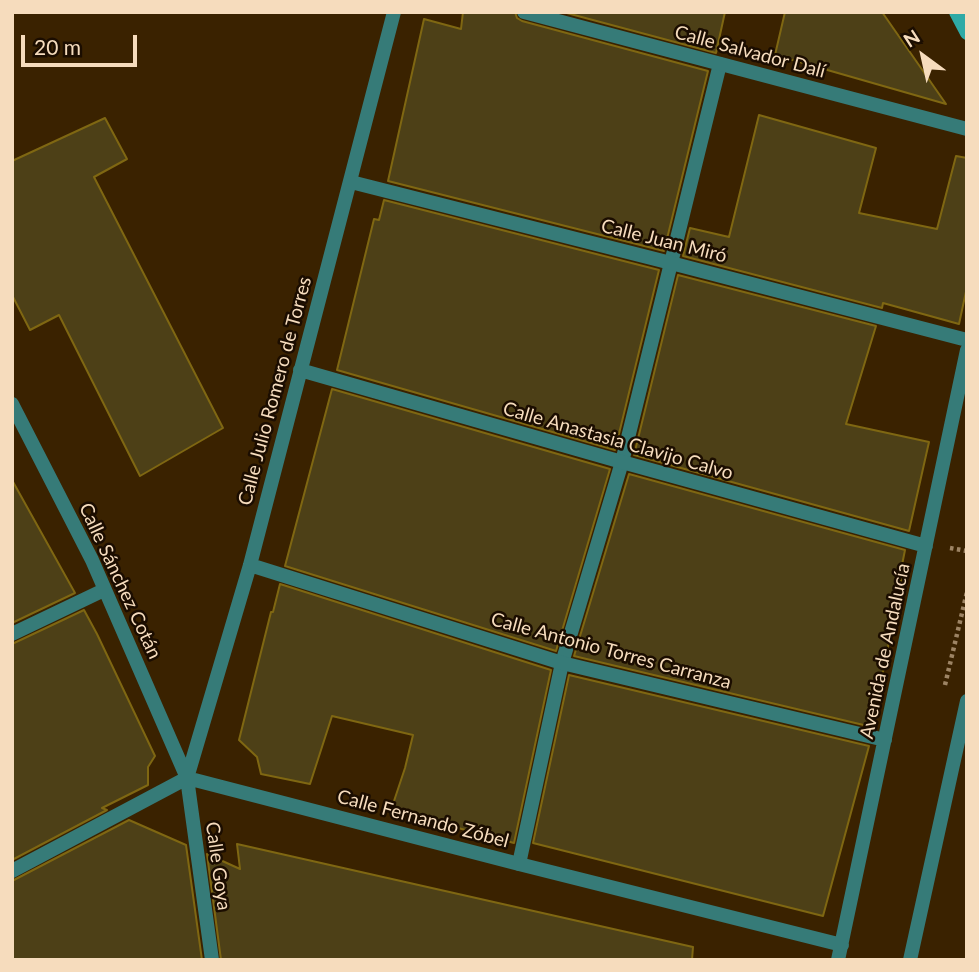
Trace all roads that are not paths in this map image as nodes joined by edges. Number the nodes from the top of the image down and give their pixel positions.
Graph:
1 (394, 12) edge
2 (524, 12) edge
3 (956, 13) edge
4 (967, 33) edge
5 (720, 64) junction
6 (967, 129) edge
7 (351, 181) junction
8 (671, 263) junction
9 (967, 340) edge
10 (967, 350) edge
11 (300, 370) junction
12 (12, 404) edge
13 (622, 462) junction
14 (926, 546) junction
15 (250, 565) junction
16 (104, 590) junction
17 (12, 634) edge
18 (562, 663) junction
19 (967, 701) edge
20 (886, 740) junction
21 (960, 762) edge
22 (187, 778) junction
23 (519, 864) junction
24 (12, 871) edge
25 (842, 945) junction
26 (915, 958) edge
27 (212, 960) edge
28 (838, 960) edge

1 - 7 street, Calle Julio Romero de Torres
2 - 5 street, Calle Salvador Dalí
3 - 4 main road
5 - 6 street, Calle Salvador Dalí
5 - 8 street
7 - 8 street, Calle Juan Miró
7 - 11 street, Calle Julio Romero de Torres
8 - 9 street, Calle Juan Miró
8 - 13 street
10 - 14 street, Avenida de Andalucía
11 - 13 street, Calle Anastasia Clavijo Calvo
11 - 15 street, Calle Julio Romero de Torres
12 - 16 street, Calle Sánchez Cotán
13 - 14 street, Calle Anastasia Clavijo Calvo
13 - 18 street
14 - 20 street, Avenida de Andalucía
15 - 18 street, Calle Antonio Torres Carranza
15 - 22 street, Calle Julio Romero de Torres
16 - 17 street
16 - 22 street, Calle Sánchez Cotán
18 - 20 street, Calle Antonio Torres Carranza
18 - 23 street
19 - 21 street
20 - 25 street, Avenida de Andalucía
21 - 26 street
22 - 23 street, Calle Fernando Zóbel
22 - 24 street
22 - 27 street, Calle Goya
23 - 25 street, Calle Fernando Zóbel
25 - 28 street, Avenida de Andalucía

